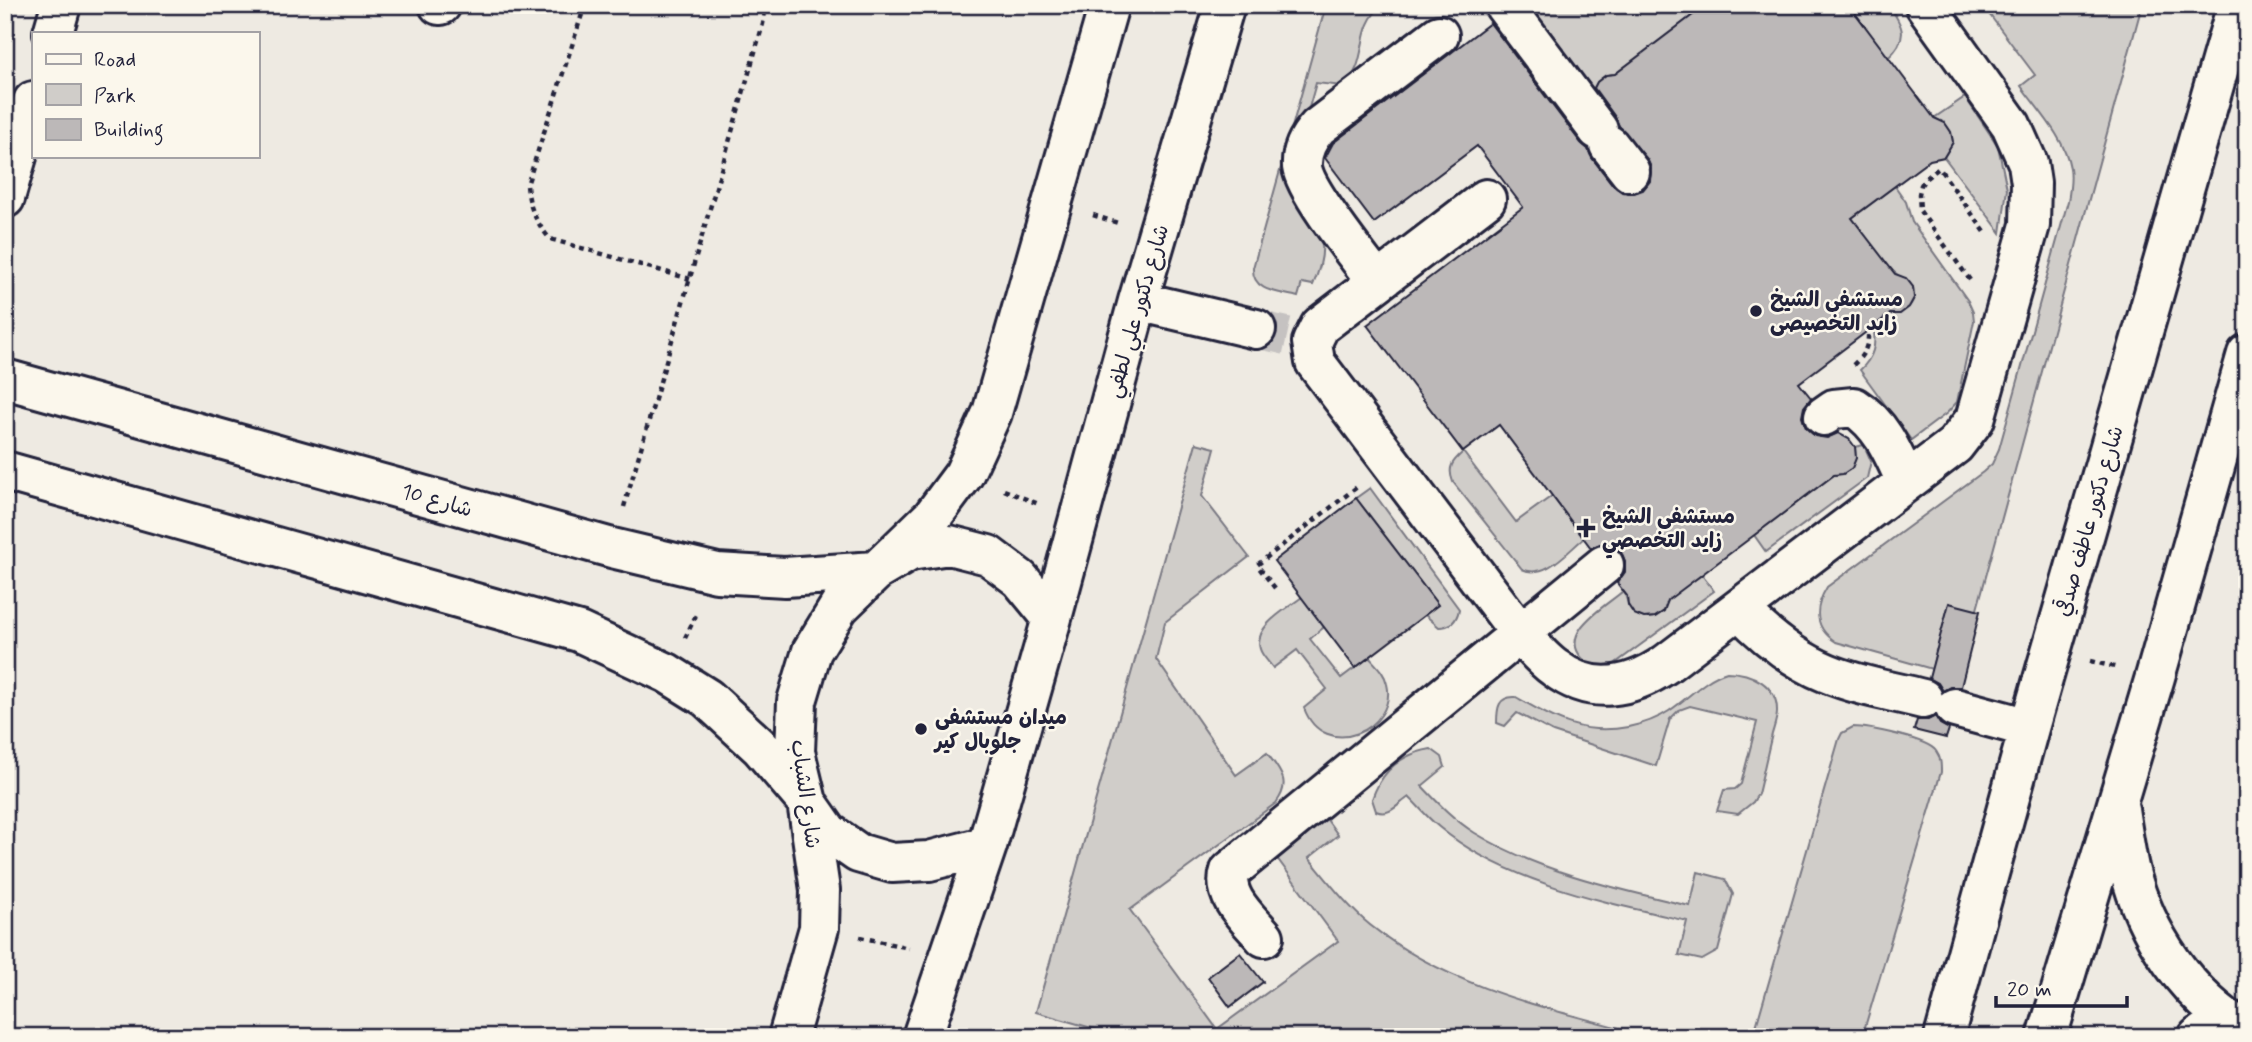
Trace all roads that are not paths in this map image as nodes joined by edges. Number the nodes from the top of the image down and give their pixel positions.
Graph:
1 (61, 5) edge
2 (1109, 5) edge
3 (1225, 5) edge
4 (1504, 5) edge
5 (1924, 5) edge
6 (2237, 5) edge
7 (53, 32) edge
8 (1440, 36) dead end
9 (32, 105) edge
10 (1612, 149) dead end
11 (5, 198) edge
12 (1486, 199) dead end
13 (1377, 282) junction
14 (1138, 301) junction
15 (1285, 335) junction
16 (2247, 354) edge
17 (5, 379) edge
18 (1824, 416) dead end
19 (5, 471) edge
20 (1906, 482) junction
21 (1604, 565) dead end
22 (876, 571) junction
23 (1739, 609) junction
24 (1052, 618) junction
25 (1520, 634) junction
26 (2029, 728) junction
27 (807, 802) junction
28 (2118, 803) junction
29 (988, 846) junction
30 (1264, 937) dead end
31 (2225, 1031) edge
32 (788, 1037) edge
33 (922, 1037) edge
34 (1944, 1037) edge
35 (2047, 1037) edge

1 - 7 street
2 - 22 street
3 - 14 street, شارع دكتور علي لطفي
4 - 10 street
5 - 20 street
6 - 26 street, شارع دكتور عاطف صدقي
8 - 13 street
9 - 11 street
12 - 13 street
13 - 15 street
14 - 15 street
14 - 24 street, شارع دكتور علي لطفي
15 - 25 street
16 - 28 street
17 - 22 street, شارع 10
18 - 20 street
19 - 27 street
20 - 23 street
21 - 25 street
22 - 24 street
22 - 27 street, شارع الشباب
23 - 25 street
23 - 26 street
24 - 29 street
25 - 30 street
26 - 34 street, شارع دكتور عاطف صدقي
27 - 29 street
27 - 32 street, شارع الشباب
28 - 31 street
28 - 35 street
29 - 33 street

